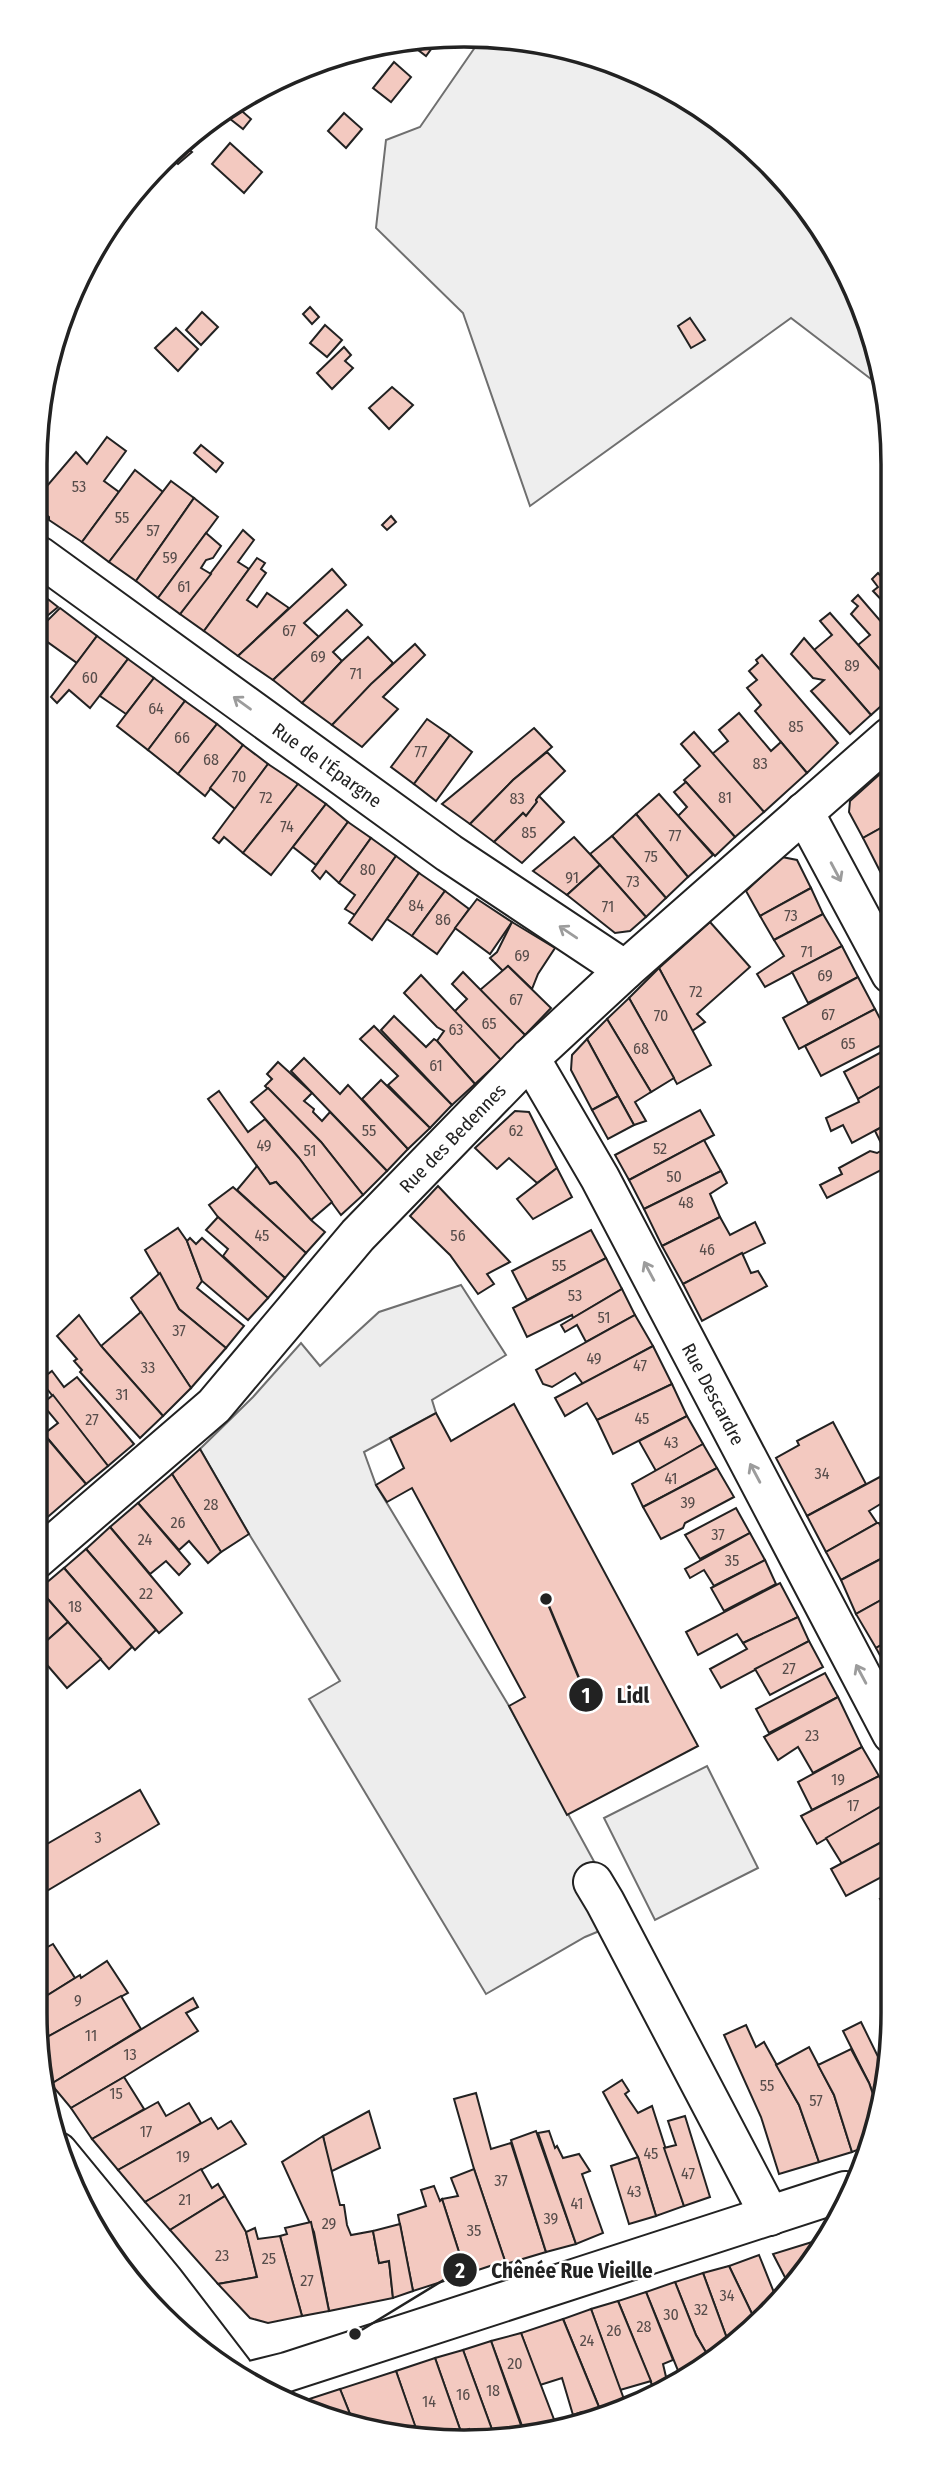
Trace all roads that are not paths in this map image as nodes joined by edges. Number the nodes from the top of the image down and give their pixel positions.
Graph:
1 (47, 562) edge
2 (881, 745) edge
3 (804, 812) junction
4 (881, 955) edge
5 (625, 970) junction
6 (530, 1058) junction
7 (47, 1550) edge
8 (881, 1713) edge
9 (593, 1882) dead end
10 (84, 2184) edge
11 (840, 2193) edge
12 (770, 2216) junction
13 (215, 2348) edge
14 (263, 2378) edge

5 -> 1 street, Rue de l'Épargne
2 - 3 street, Rue des Bedennes
3 -> 4 street
3 - 5 street, Rue des Bedennes
5 - 6 street, Rue des Bedennes
6 - 7 street, Rue des Bedennes
8 -> 6 street, Rue Descardre
9 - 12 street
10 - 13 street
11 - 12 street
12 - 14 street

